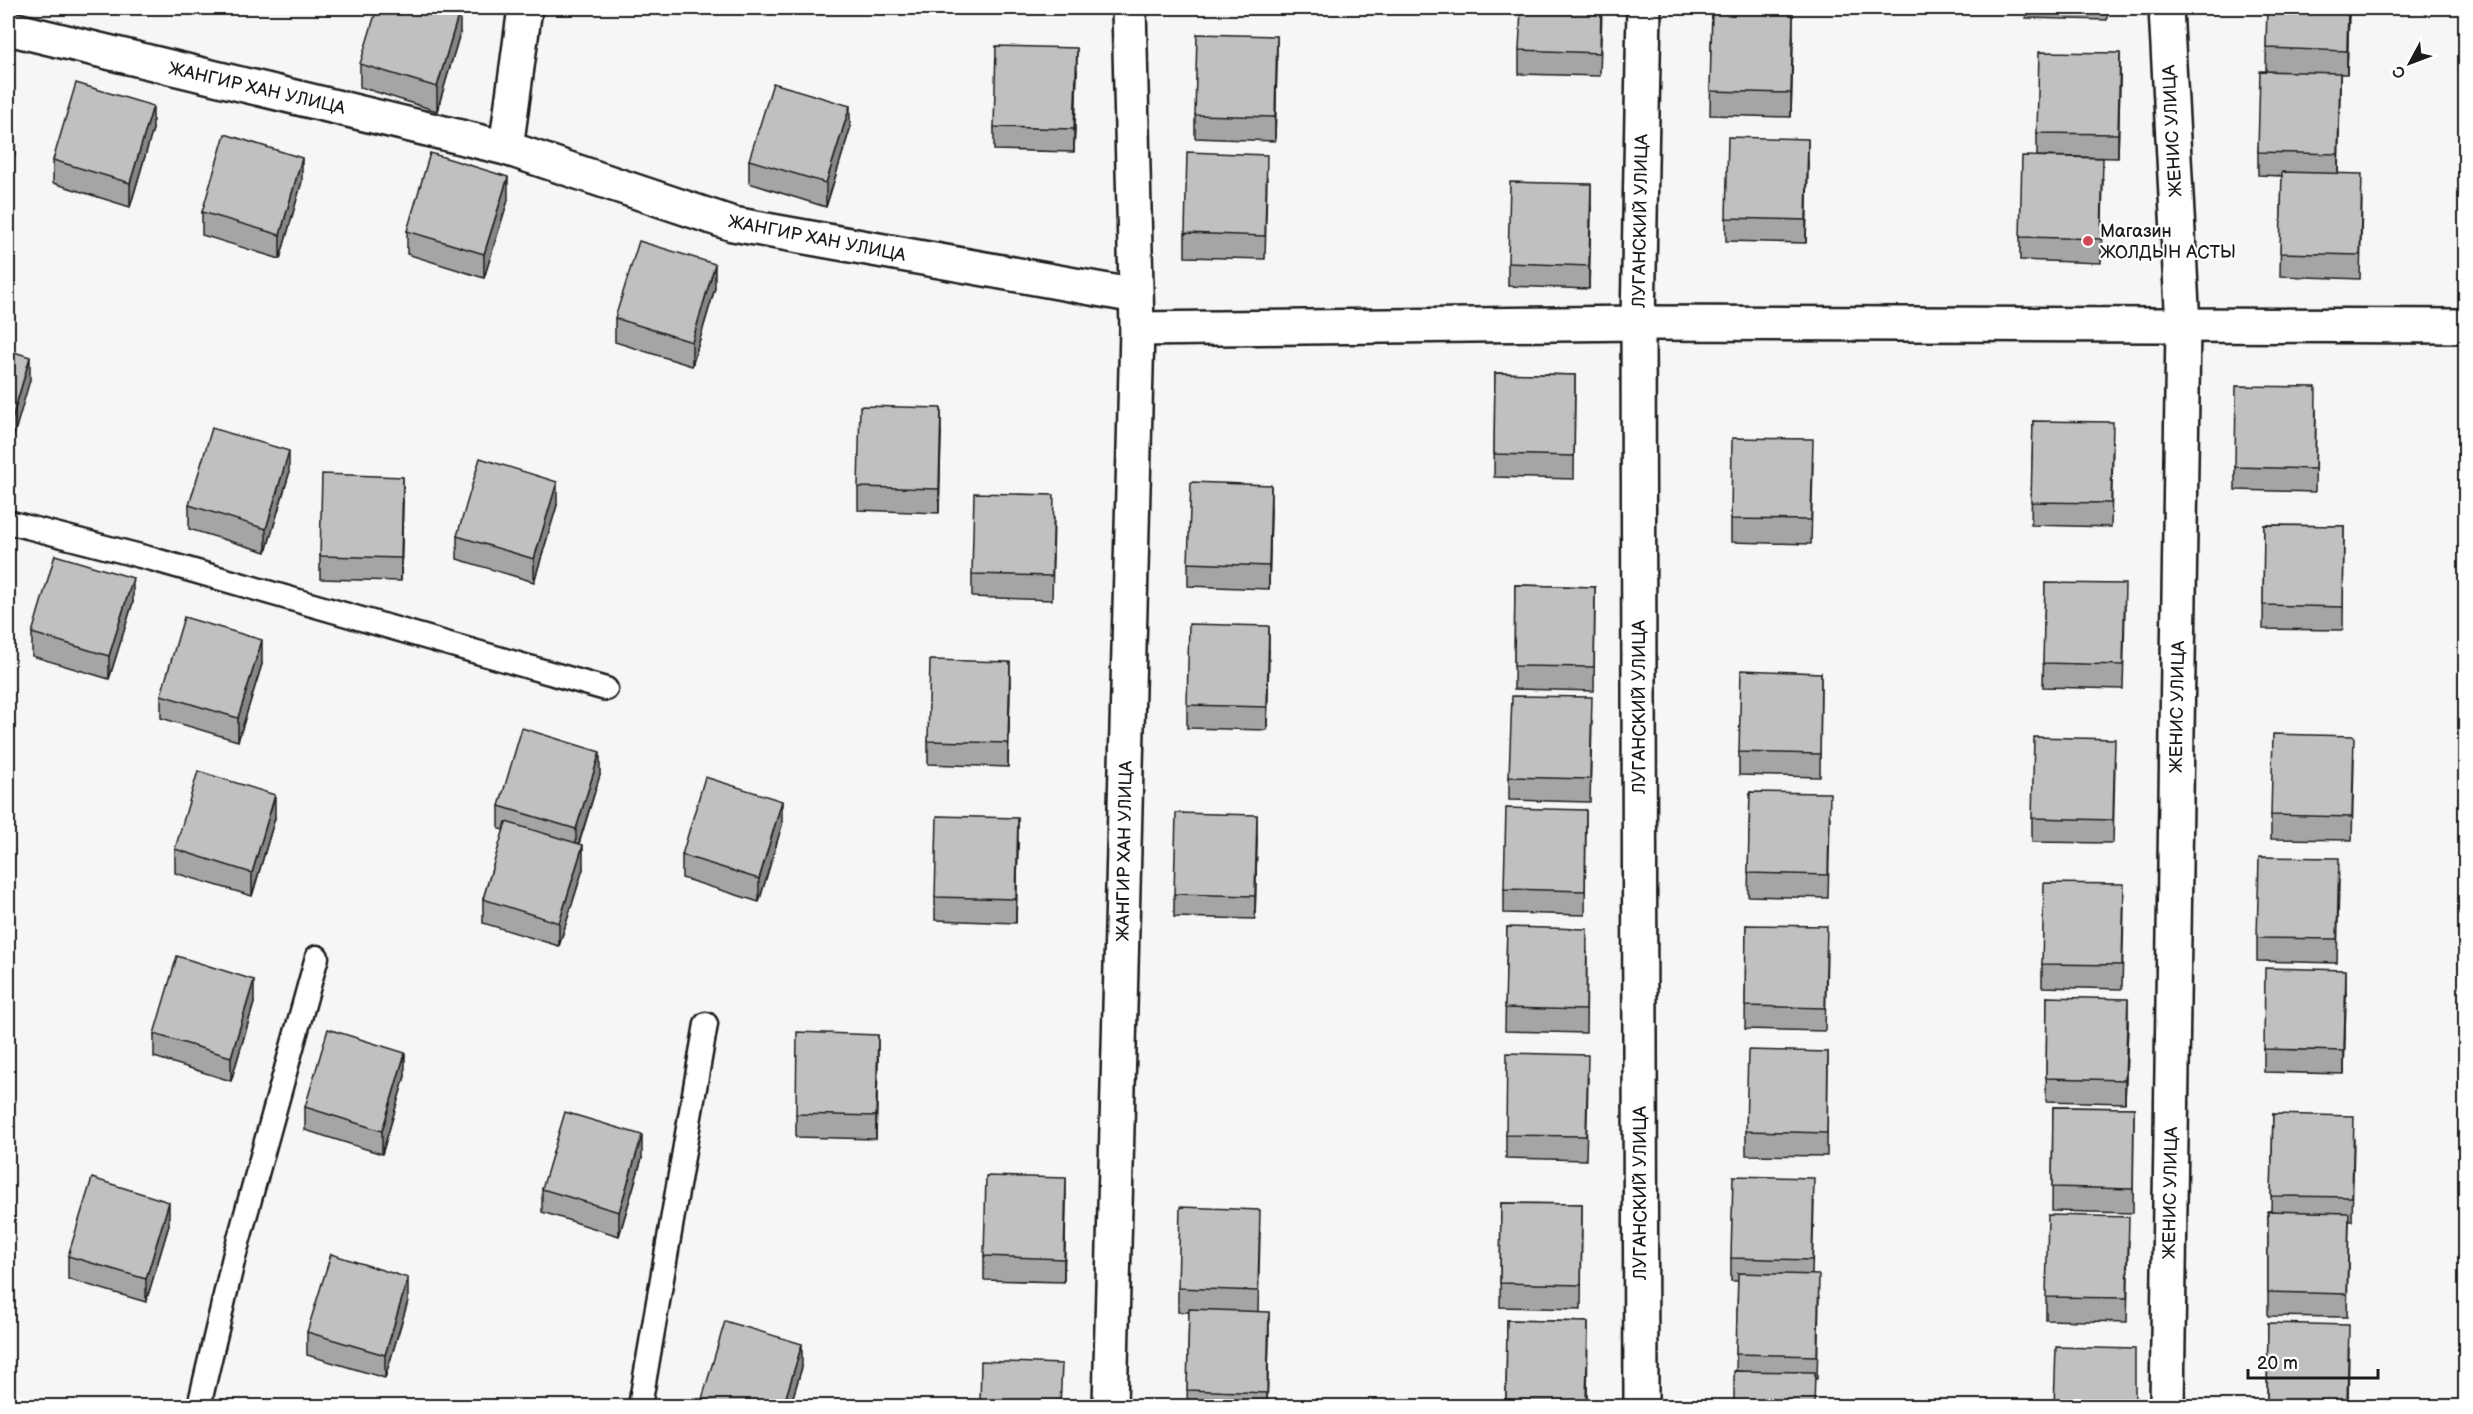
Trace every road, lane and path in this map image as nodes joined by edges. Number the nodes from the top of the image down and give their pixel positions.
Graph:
1 (525, 8) edge
2 (1129, 8) edge
3 (1644, 8) edge
4 (2166, 8) edge
5 (8, 28) edge
6 (506, 148) junction
7 (1136, 296) junction
8 (1638, 323) junction
9 (2183, 326) junction
10 (2466, 326) edge
11 (1137, 329) junction
12 (8, 522) edge
13 (606, 688) dead end
14 (317, 957) dead end
15 (706, 1024) dead end
16 (199, 1407) edge
17 (640, 1407) edge
18 (1110, 1407) edge
19 (1641, 1407) edge
20 (2167, 1407) edge

1 - 6 street
2 - 7 street, ЖАНГИР ХАН УЛИЦА
3 - 8 street, ЛУГАНСКИЙ УЛИЦА
4 - 9 street, ЖЕНИС УЛИЦА
5 - 6 street, ЖАНГИР ХАН УЛИЦА
6 - 7 street, ЖАНГИР ХАН УЛИЦА
7 - 11 street, ЖАНГИР ХАН УЛИЦА
8 - 9 street
8 - 11 street
8 - 19 street, ЛУГАНСКИЙ УЛИЦА
9 - 10 street
9 - 20 street, ЖЕНИС УЛИЦА
11 - 18 street, ЖАНГИР ХАН УЛИЦА
12 - 13 lane
14 - 16 lane
15 - 17 lane

